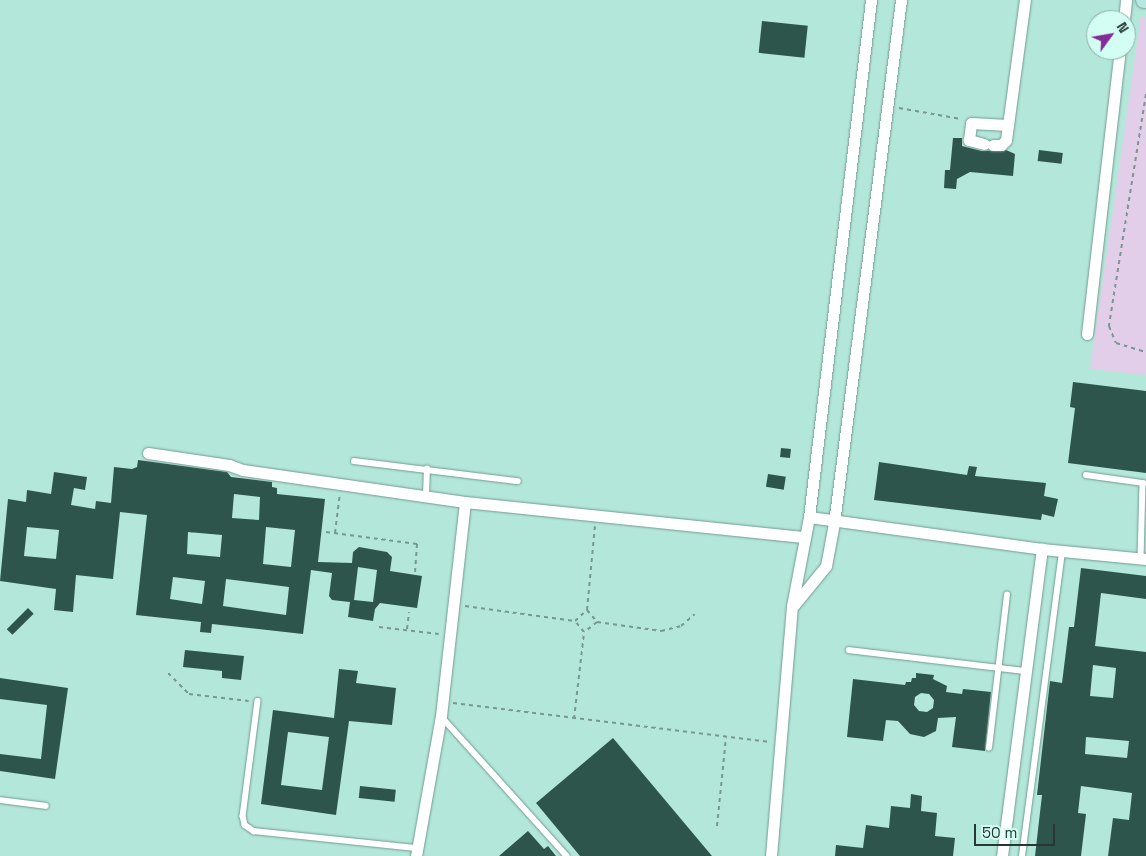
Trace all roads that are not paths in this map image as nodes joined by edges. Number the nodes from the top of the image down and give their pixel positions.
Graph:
1 (871, 0) edge
2 (901, 0) edge
3 (1026, 0) edge
4 (1119, 60) edge
5 (1007, 125) junction
6 (1087, 334) dead end
7 (148, 453) dead end
8 (354, 461) dead end
9 (427, 470) junction
10 (1086, 475) dead end
11 (518, 481) dead end
12 (426, 496) junction
13 (465, 502) junction
14 (809, 517) junction
15 (834, 523) junction
16 (805, 536) junction
17 (1042, 549) junction
18 (1062, 552) junction
19 (1143, 559) edge
20 (1007, 595) dead end
21 (792, 606) junction
22 (849, 650) dead end
23 (999, 668) junction
24 (1026, 671) junction
25 (258, 701) road end
26 (441, 716) junction
27 (989, 748) dead end
28 (0, 800) edge
29 (46, 806) dead end
30 (417, 852) edge
31 (566, 856) edge
32 (771, 856) edge
33 (1002, 856) edge
34 (1022, 856) edge

1 - 14 street
2 - 15 street
3 - 5 street
4 - 6 street
5 - 5 street
7 - 12 street
8 - 9 lane
9 - 11 lane
9 - 12 lane
10 - 19 lane
12 - 13 street
13 - 16 street
13 - 26 street
14 - 15 street
14 - 16 street
15 - 17 street
15 - 21 street
16 - 21 street
17 - 18 street
17 - 24 street
18 - 19 street
18 - 34 lane
20 - 23 lane
21 - 32 street
22 - 23 lane
23 - 24 lane
23 - 27 lane
24 - 33 street
25 - 30 lane
26 - 30 street
26 - 31 lane
28 - 29 lane

